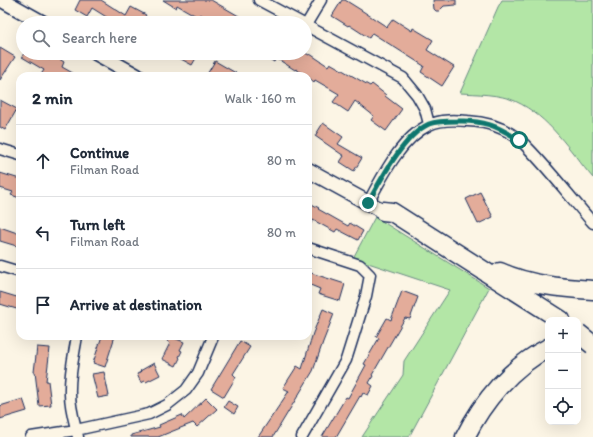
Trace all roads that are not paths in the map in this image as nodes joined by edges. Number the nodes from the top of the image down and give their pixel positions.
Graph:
1 (2, 0) edge
2 (259, 0) edge
3 (321, 0) edge
4 (31, 16) edge
5 (289, 16) edge
6 (310, 16) edge
7 (312, 28) edge
8 (108, 60) edge
9 (130, 72) edge
10 (429, 124) junction
11 (0, 148) edge
12 (16, 154) edge
13 (312, 172) edge
14 (376, 207) junction
15 (593, 223) edge
16 (447, 247) junction
17 (312, 249) edge
18 (0, 266) edge
19 (16, 271) edge
20 (593, 290) edge
21 (549, 317) edge
22 (550, 317) edge
23 (593, 332) edge
24 (581, 335) edge
25 (581, 338) edge
26 (76, 340) edge
27 (212, 340) edge
28 (588, 348) edge
29 (545, 350) edge
30 (77, 433) edge
31 (31, 437) edge
32 (302, 437) edge
33 (465, 437) edge

1 - 4 main road
2 - 5 street
3 - 6 street
7 - 10 street
8 - 9 main road
10 - 14 street
10 - 15 street
11 - 12 street
13 - 14 main road
14 - 16 highway
14 - 21 highway
16 - 20 highway
16 - 22 highway
17 - 32 street
18 - 19 street
23 - 24 highway
25 - 28 highway, bridge
26 - 30 street
27 - 30 street
29 - 33 highway
30 - 31 street

